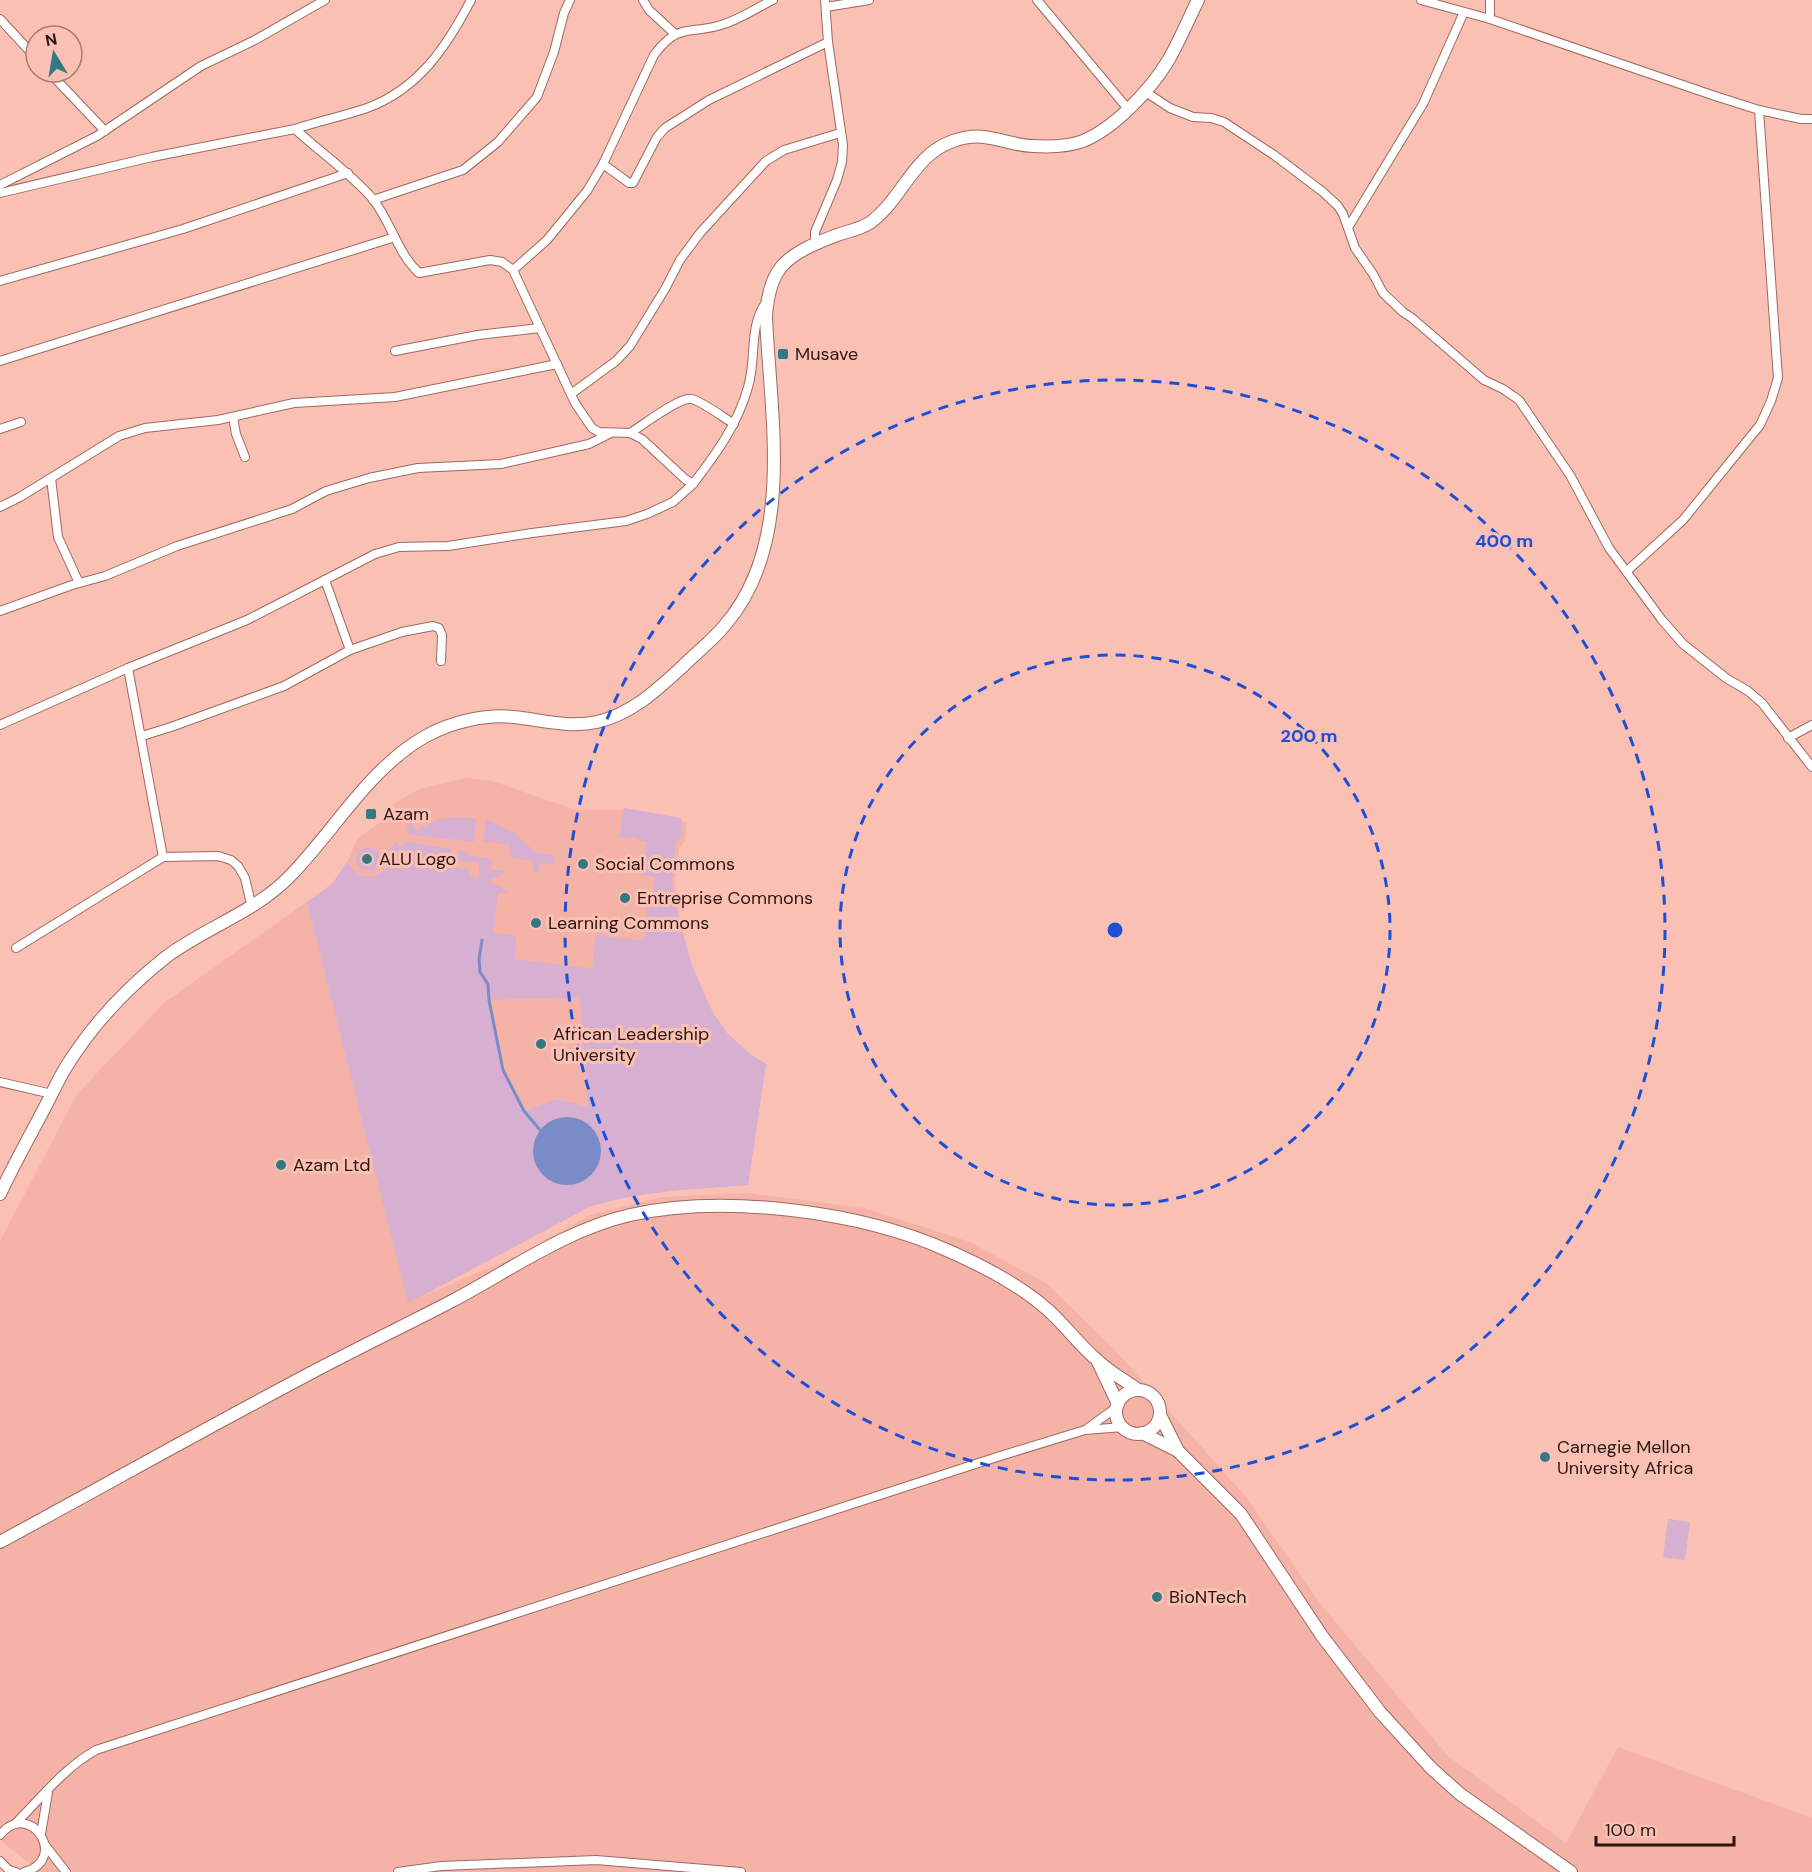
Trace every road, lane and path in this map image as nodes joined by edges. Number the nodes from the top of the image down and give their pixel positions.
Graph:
1 (325, 0) edge
2 (471, 0) edge
3 (570, 0) edge
4 (643, 0) edge
5 (773, 0) edge
6 (868, 0) edge
7 (1037, 0) edge
8 (1198, 0) edge
9 (1421, 0) edge
10 (1491, 0) edge
11 (826, 3) edge
12 (1464, 12) junction
13 (0, 19) edge
14 (1490, 19) junction
15 (675, 34) junction
16 (828, 42) junction
17 (24, 45) edge
18 (60, 84) edge
19 (1144, 91) junction
20 (1128, 109) junction
21 (1759, 110) junction
22 (1812, 119) edge
23 (295, 129) junction
24 (105, 131) junction
25 (840, 133) junction
26 (603, 164) junction
27 (348, 174) junction
28 (0, 185) edge
29 (0, 193) edge
30 (373, 200) junction
31 (1349, 226) junction
32 (395, 237) junction
33 (815, 244) junction
34 (513, 270) junction
35 (0, 281) edge
36 (767, 300) junction
37 (540, 328) junction
38 (395, 351) dead end
39 (0, 361) edge
40 (557, 364) junction
41 (571, 394) junction
42 (233, 417) junction
43 (21, 422) dead end
44 (734, 424) junction
45 (0, 429) edge
46 (612, 433) junction
47 (630, 433) junction
48 (245, 457) dead end
49 (51, 478) junction
50 (693, 484) junction
51 (0, 507) edge
52 (1627, 571) junction
53 (325, 580) junction
54 (79, 583) junction
55 (0, 611) edge
56 (350, 650) junction
57 (441, 661) dead end
58 (128, 668) junction
59 (0, 725) edge
60 (1812, 725) edge
61 (142, 736) junction
62 (1788, 738) junction
63 (1812, 767) edge
64 (163, 857) junction
65 (252, 908) junction
66 (16, 948) dead end
67 (0, 1082) edge
68 (52, 1094) junction
69 (0, 1194) edge
70 (1097, 1361) junction
71 (1138, 1390) junction
72 (1118, 1406) junction
73 (1160, 1415) junction
74 (1123, 1427) junction
75 (1086, 1430) junction
76 (1142, 1433) junction
77 (1178, 1451) junction
78 (0, 1542) edge
79 (48, 1791) junction
80 (15, 1824) junction
81 (41, 1834) junction
82 (0, 1835) edge
83 (45, 1845) junction
84 (0, 1861) edge
85 (9, 1871) edge
86 (27, 1872) edge
87 (66, 1872) edge
88 (398, 1872) edge
89 (741, 1872) edge
90 (1571, 1872) edge

1 - 24 street
2 - 23 street
3 - 30 street
4 - 15 street
5 - 15 street
6 - 11 street
7 - 20 street
8 - 19 main road
9 - 12 street
10 - 14 street
11 - 16 street
12 - 14 street
12 - 31 street
13 - 17 street
14 - 21 street
15 - 26 street
16 - 25 street
16 - 26 street
18 - 24 street
19 - 20 main road
19 - 31 street
20 - 33 main road
21 - 22 street
21 - 52 street
23 - 27 street
23 - 29 street
24 - 28 street
25 - 33 street
25 - 41 street
26 - 34 street
27 - 30 street
27 - 35 street
30 - 32 street
31 - 52 street
32 - 34 street
32 - 39 street
33 - 36 main road
34 - 37 street
36 - 44 street
36 - 65 main road
37 - 38 street
37 - 40 street
40 - 41 street
40 - 42 street
41 - 46 street
42 - 48 street
42 - 49 street
43 - 45 street
44 - 47 street
44 - 50 street
46 - 47 street
46 - 54 street
47 - 50 street
49 - 51 street
49 - 54 street
50 - 53 street
52 - 62 street
53 - 56 street
53 - 58 street
54 - 55 street
56 - 57 street
56 - 61 street
58 - 59 street
58 - 61 street
60 - 62 street
61 - 64 street
62 - 63 street
64 - 65 street
64 - 66 street
65 - 68 main road
67 - 68 street
68 - 69 main road
70 - 71 main road
70 - 72 main road
70 - 78 main road
71 - 72 main road
71 - 73 main road
72 - 74 main road
72 - 75 street
73 - 76 main road
73 - 77 main road
74 - 75 street
74 - 76 main road
75 - 79 street
76 - 77 main road
77 - 90 main road
79 - 80 street
79 - 81 street
80 - 81 street
80 - 82 street
81 - 83 street
83 - 86 street
83 - 87 street
84 - 85 street
88 - 89 street

